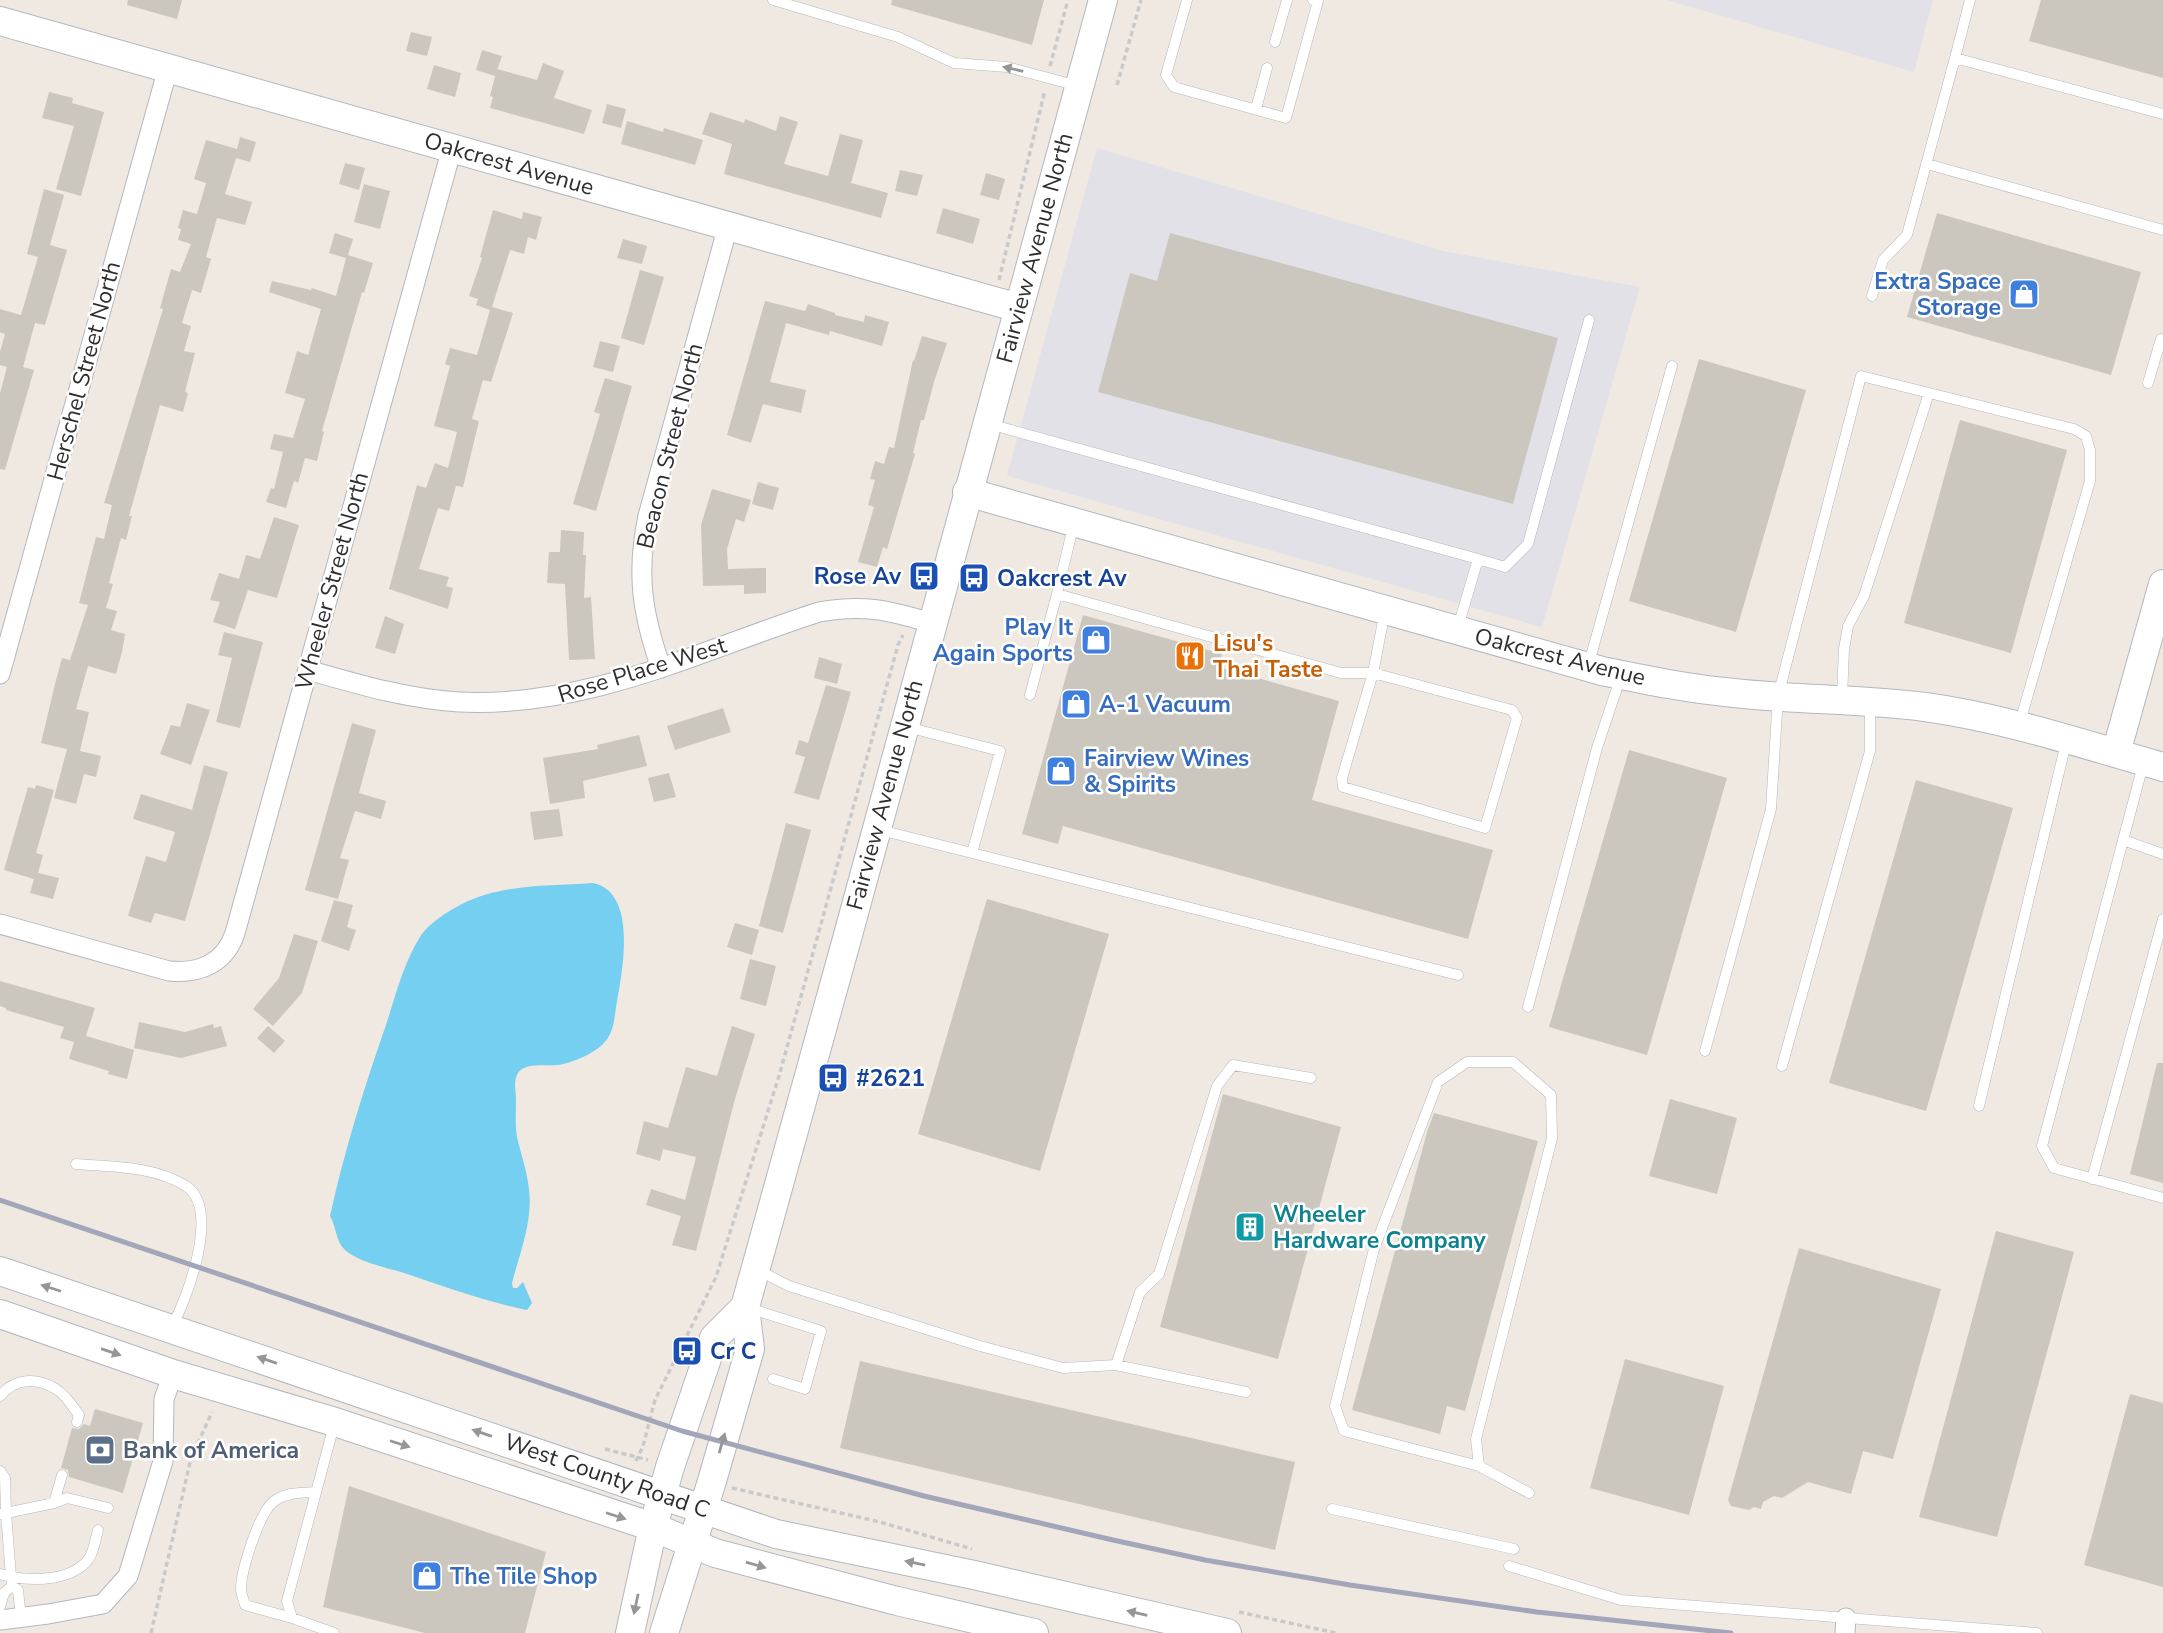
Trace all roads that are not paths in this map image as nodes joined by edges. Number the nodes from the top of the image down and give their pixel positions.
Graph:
1 (773, 0) edge
2 (1102, 0) edge
3 (1187, 0) edge
4 (1287, 0) edge
5 (1313, 0) edge
6 (1970, 0) edge
7 (0, 21) edge
8 (1275, 42) dead end
9 (1955, 58) junction
10 (168, 68) junction
11 (1268, 68) dead end
12 (1079, 86) junction
13 (1255, 109) junction
14 (2163, 114) edge
15 (452, 148) junction
16 (1927, 164) junction
17 (728, 226) junction
18 (2163, 230) edge
19 (1872, 296) dead end
20 (1006, 305) junction
21 (1589, 320) dead end
22 (2162, 337) edge
23 (1672, 366) dead end
24 (2148, 383) dead end
25 (1929, 393) junction
26 (986, 424) junction
27 (967, 492) junction
28 (1074, 523) junction
29 (1478, 559) junction
30 (2163, 584) edge
31 (1057, 594) junction
32 (1385, 610) junction
33 (921, 620) junction
34 (1457, 631) junction
35 (1588, 667) junction
36 (661, 668) junction
37 (308, 670) junction
38 (1373, 673) junction
39 (0, 674) edge
40 (1622, 675) junction
41 (1030, 695) dead end
42 (1778, 696) junction
43 (1856, 700) junction
44 (904, 726) junction
45 (2019, 726) junction
46 (2067, 740) junction
47 (2116, 753) junction
48 (2153, 764) edge
49 (876, 829) junction
50 (2123, 840) junction
51 (972, 853) junction
52 (2163, 854) edge
53 (2163, 919) edge
54 (0, 924) edge
55 (1458, 975) dead end
56 (1528, 1007) dead end
57 (1705, 1051) dead end
58 (1783, 1066) dead end
59 (1311, 1078) dead end
60 (1979, 1106) dead end
61 (76, 1164) dead end
62 (2092, 1179) junction
63 (2163, 1198) edge
64 (755, 1269) junction
65 (0, 1272) edge
66 (745, 1307) junction
67 (0, 1314) edge
68 (171, 1328) junction
69 (1116, 1366) junction
70 (173, 1374) junction
71 (773, 1379) dead end
72 (1246, 1392) dead end
73 (0, 1396) edge
74 (77, 1422) dead end
75 (335, 1422) junction
76 (1479, 1466) junction
77 (0, 1471) edge
78 (62, 1475) dead end
79 (315, 1492) junction
80 (1529, 1493) dead end
81 (663, 1494) junction
82 (54, 1503) junction
83 (108, 1508) dead end
84 (703, 1509) junction
85 (1332, 1509) dead end
86 (3, 1514) edge
87 (653, 1527) junction
88 (98, 1530) dead end
89 (692, 1542) junction
90 (1514, 1549) dead end
91 (1509, 1566) dead end
92 (0, 1574) edge
93 (11, 1581) junction
94 (0, 1607) edge
95 (21, 1618) junction
96 (292, 1618) junction
97 (0, 1620) edge
98 (1846, 1626) edge
99 (7, 1633) edge
100 (334, 1633) edge
101 (630, 1633) edge
102 (664, 1633) edge
103 (1034, 1633) edge
104 (1227, 1633) edge
105 (2037, 1633) edge

12 -> 1 lane
2 - 12 street, Fairview Avenue North
3 - 13 lane
4 - 8 lane
5 - 13 lane
6 - 9 lane
7 - 10 street, Oakcrest Avenue
9 - 14 lane
9 - 16 lane
10 - 15 street, Oakcrest Avenue
10 - 39 street, Herschel Street North
11 - 13 lane
12 - 20 street, Fairview Avenue North
15 - 17 street, Oakcrest Avenue
15 - 37 street, Wheeler Street North
16 - 18 lane
16 - 19 lane
17 - 20 street, Oakcrest Avenue
17 - 36 street, Beacon Street North
20 - 26 street, Fairview Avenue North
21 - 29 lane
22 - 24 lane
23 - 35 lane
25 - 42 lane
25 - 43 lane
25 - 45 lane
26 - 27 street, Fairview Avenue North
26 - 29 lane
27 - 28 street, Oakcrest Avenue
27 - 33 street, Fairview Avenue North
28 - 31 lane
28 - 32 street, Oakcrest Avenue
29 - 34 lane
30 - 47 street
31 - 38 lane
31 - 41 lane
32 - 34 street, Oakcrest Avenue
32 - 38 lane
33 - 36 street, Rose Place West
33 - 44 street, Fairview Avenue North
34 - 35 street, Oakcrest Avenue
35 - 40 street, Oakcrest Avenue
36 - 37 street, Rose Place West
37 - 54 street, Wheeler Street North
38 - 38 lane
40 - 42 street, Oakcrest Avenue
40 - 56 lane
42 - 43 street, Oakcrest Avenue
42 - 57 lane
43 - 45 street, Oakcrest Avenue
43 - 58 lane
44 - 49 street, Fairview Avenue North
44 - 51 lane
45 - 46 street, Oakcrest Avenue
46 - 47 street, Oakcrest Avenue
46 - 60 lane
47 - 48 street, Oakcrest Avenue
48 - 50 lane
49 - 51 lane
49 - 64 street, Fairview Avenue North
50 - 52 lane
50 - 62 lane
51 - 55 lane
53 - 62 lane
59 - 69 lane
61 - 68 lane
62 - 63 lane
64 - 66 street, Fairview Avenue North
64 - 69 lane
68 -> 65 street, West County Road C
66 - 71 lane
66 - 81 street
84 -> 66 street, Fairview Avenue North
67 -> 70 street, West County Road C
81 -> 68 street, West County Road C
69 - 72 lane
70 - 75 street, West County Road C
70 - 95 street
73 - 74 lane
75 - 79 lane
75 -> 87 street, West County Road C
76 - 76 lane
76 - 80 lane
77 - 86 lane
78 - 82 lane
79 - 96 lane
79 - 96 lane
81 - 84 street, West County Road C
81 - 87 street
82 - 83 lane
82 - 86 lane
84 - 89 street, Fairview Avenue North
104 -> 84 street, West County Road C
85 - 90 lane
86 - 93 lane
87 - 89 street, West County Road C
87 -> 101 street
88 - 93 lane
89 - 102 street, Fairview Avenue North
89 -> 103 street, West County Road C
91 - 98 lane
92 - 93 lane
93 - 94 lane
93 - 95 lane
95 - 97 street
95 - 99 street
96 - 100 lane
98 - 105 lane

